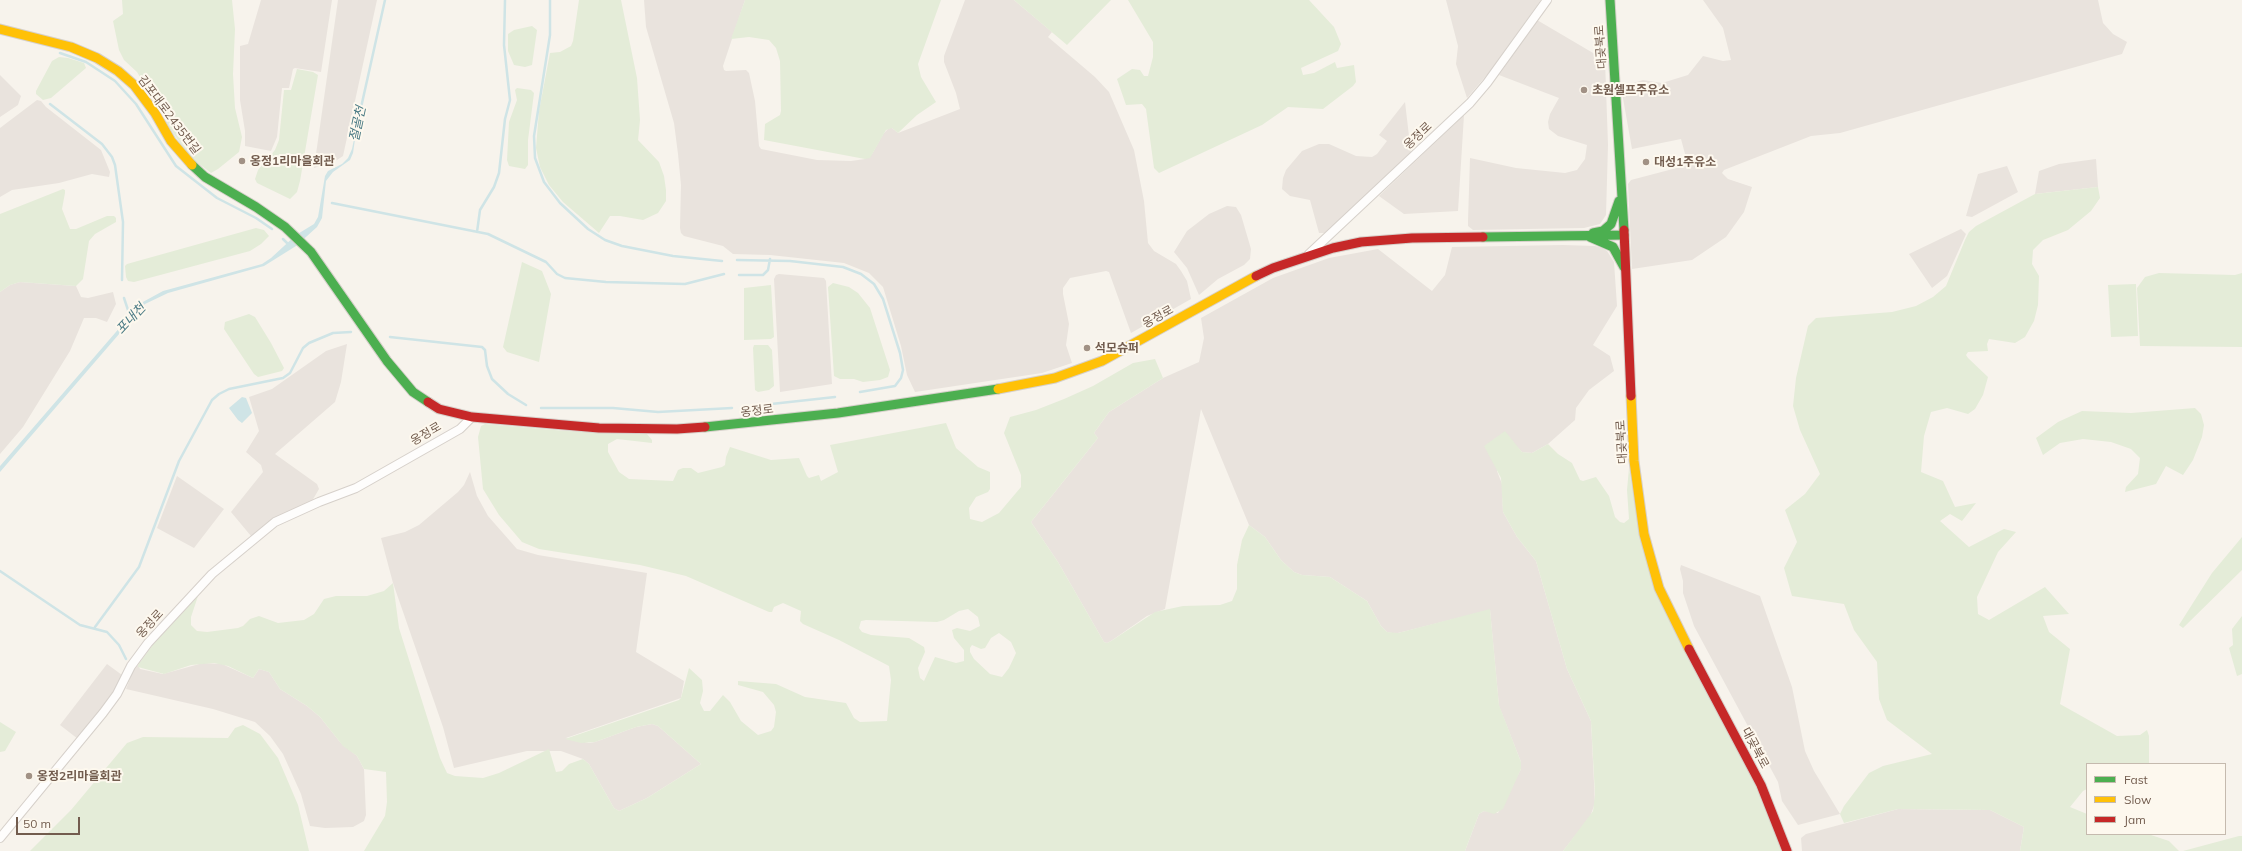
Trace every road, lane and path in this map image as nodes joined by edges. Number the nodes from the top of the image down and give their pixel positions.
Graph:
1 (1547, 0) edge
2 (1610, 0) edge
3 (0, 29) edge
4 (1622, 190) junction
5 (1624, 235) junction
6 (1585, 236) junction
7 (1307, 256) junction
8 (1626, 271) junction
9 (472, 417) junction
10 (0, 838) edge
11 (1787, 851) edge

1 - 7 street, 옹정로
2 - 4 street, 대곶북로
3 - 9 street, 김포대로2435번길
4 - 5 street, 대곶북로
4 - 6 street
5 - 6 street
5 - 8 street, 대곶북로
6 - 7 street
6 - 8 street
7 - 9 street, 옹정로
8 - 11 street, 대곶북로
9 - 10 street, 옹정로

